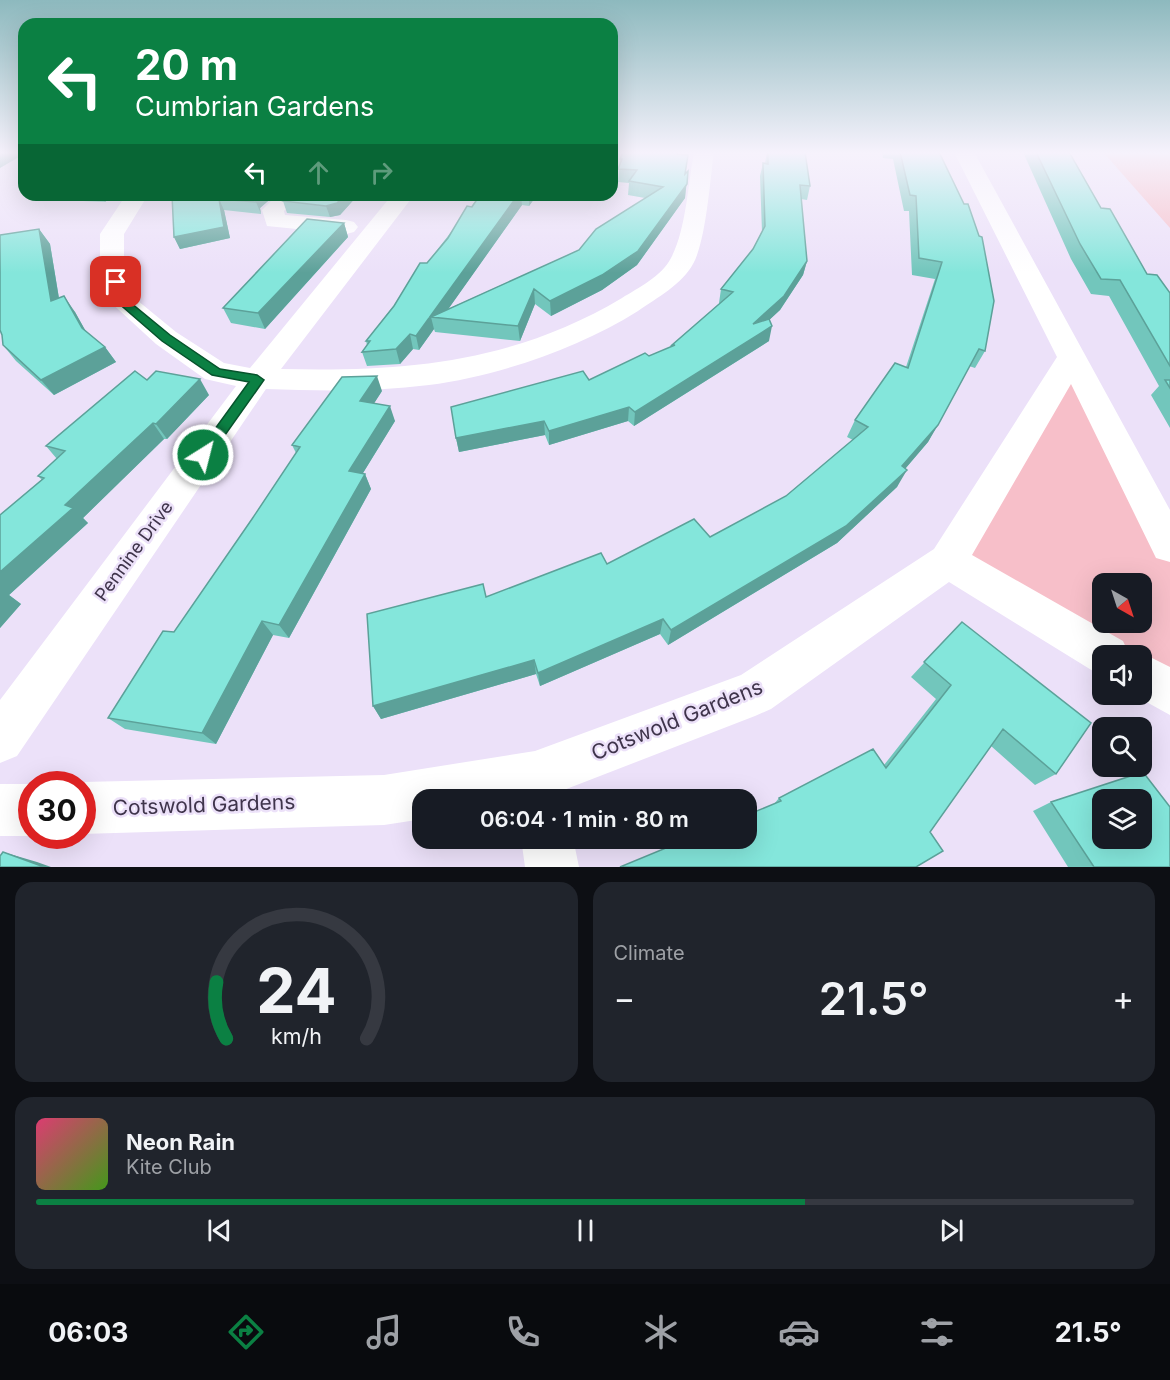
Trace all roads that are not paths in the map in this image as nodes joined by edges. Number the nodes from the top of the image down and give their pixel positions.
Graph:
1 (698, 192) edge
2 (985, 192) edge
3 (133, 201) edge
4 (283, 201) edge
5 (398, 201) edge
6 (374, 230) junction
7 (1072, 357) junction
8 (257, 380) junction
9 (1170, 546) edge
10 (948, 561) junction
11 (1092, 646) edge
12 (1152, 681) edge
13 (1170, 692) edge
14 (0, 739) edge
15 (537, 788) edge
16 (96, 808) edge
17 (0, 810) edge
18 (18, 810) edge
19 (549, 849) edge
20 (552, 867) edge

1 - 8 street
2 - 7 street
3 - 8 street
4 - 6 street
5 - 6 street, Pennine Drive
6 - 8 street, Pennine Drive
7 - 9 street
7 - 10 street, Cotswold Gardens
8 - 14 street, Pennine Drive
10 - 11 street
10 - 15 street, Cotswold Gardens
12 - 13 street
15 - 16 street, Cotswold Gardens
17 - 18 street
19 - 20 street

